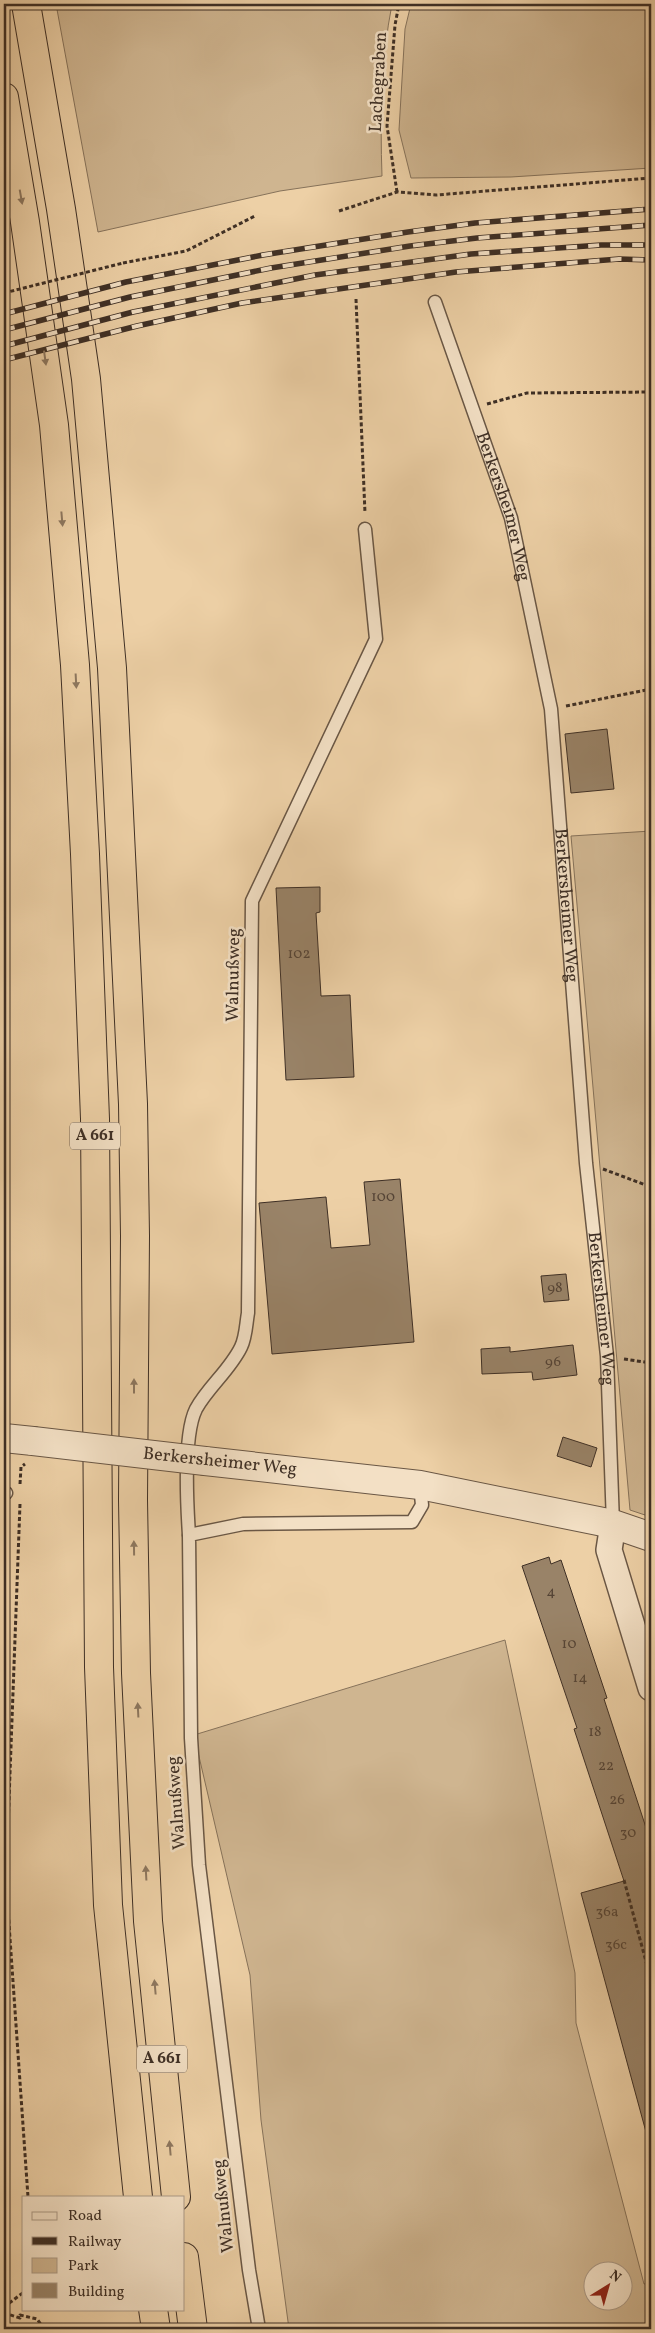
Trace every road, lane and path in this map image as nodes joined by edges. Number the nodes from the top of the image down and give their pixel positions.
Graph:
1 (26, 4) edge
2 (399, 4) edge
3 (4, 97) edge
4 (651, 178) edge
5 (397, 192) junction
6 (339, 212) dead end
7 (255, 216) dead end
8 (4, 293) edge
9 (356, 299) dead end
10 (435, 302) dead end
11 (651, 392) edge
12 (472, 408) junction
13 (365, 529) joint
14 (651, 689) edge
15 (551, 709) junction
16 (586, 1162) junction
17 (651, 1187) edge
18 (607, 1356) junction
19 (651, 1363) edge
20 (4, 1438) edge
21 (32, 1450) junction
22 (420, 1485) junction
23 (5, 1492) edge
24 (20, 1498) junction
25 (613, 1524) junction
26 (189, 1535) junction
27 (651, 1537) edge
28 (651, 1688) edge
29 (624, 1880) dead end
30 (651, 1980) edge
31 (28, 2196) edge
32 (138, 2196) edge
33 (176, 2196) edge
34 (185, 2265) edge
35 (22, 2294) edge
36 (4, 2307) edge
37 (153, 2310) edge
38 (4, 2312) edge
39 (44, 2329) edge
40 (156, 2329) edge
41 (193, 2329) edge
42 (259, 2329) edge

33 -> 1 highway, A 661
2 - 5 path, Lachegraben
3 -> 32 highway, A 661
4 - 5 path
5 - 6 path
7 - 8 path, bridge
9 - 13 path
10 - 12 lane, Berkersheimer Weg
11 - 12 path
12 - 15 lane, Berkersheimer Weg
13 - 26 lane, Walnußweg
14 - 15 path
15 - 16 lane, Berkersheimer Weg
16 - 17 path
16 - 18 lane, Berkersheimer Weg
18 - 19 path
18 - 25 lane, Berkersheimer Weg
20 - 21 street, Berkersheimer Weg
21 - 22 street, Berkersheimer Weg, bridge
21 - 24 path
22 - 25 street, Berkersheimer Weg
22 - 26 lane
23 - 24 path
24 - 31 path
25 - 27 street, Berkersheimer Weg
25 - 28 street
26 - 42 lane, Walnußweg
29 - 30 path
34 - 41 highway
35 - 36 path
37 - 40 highway
38 - 39 path

